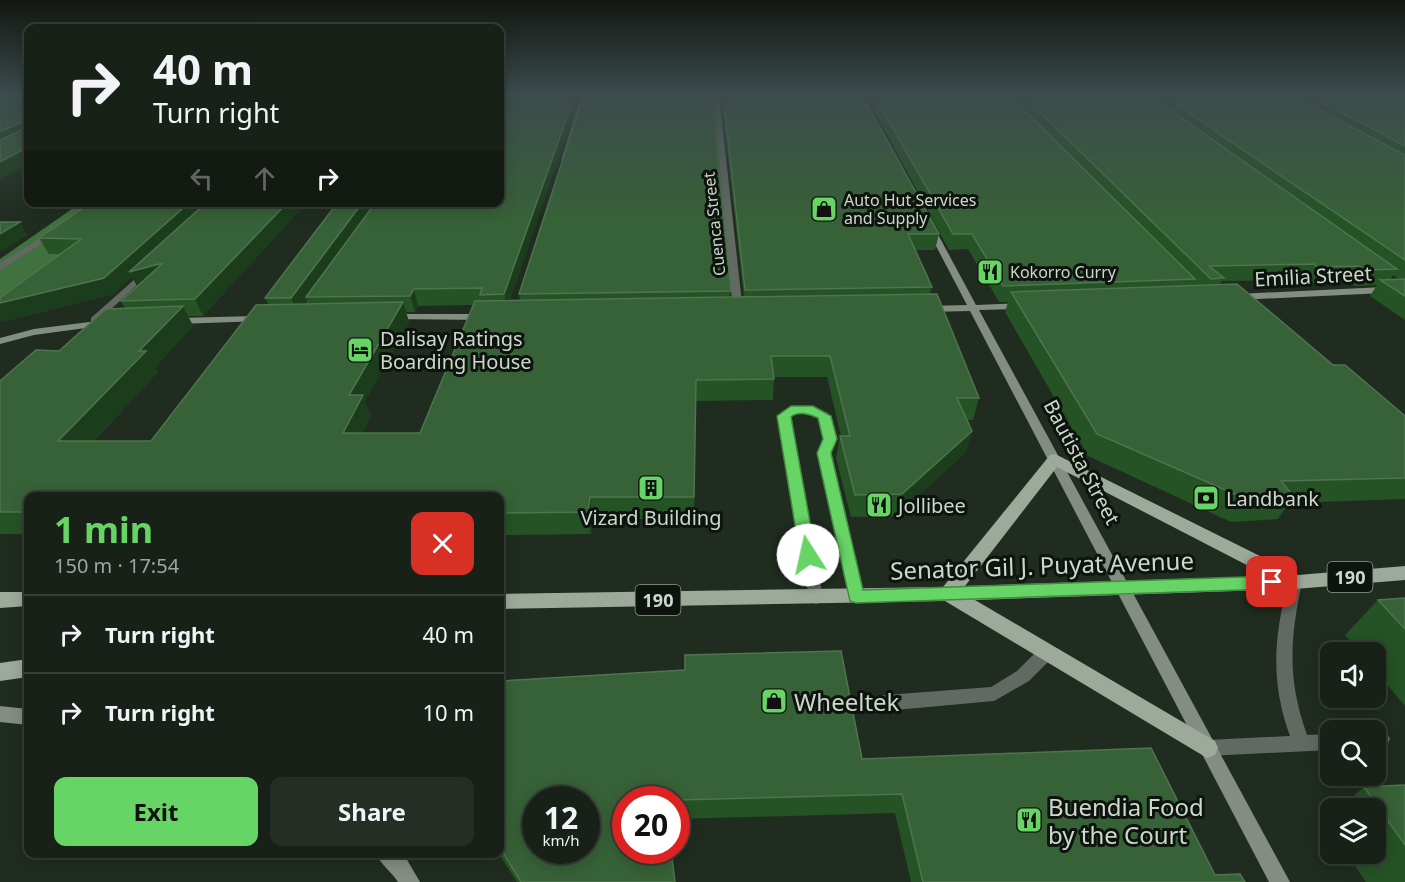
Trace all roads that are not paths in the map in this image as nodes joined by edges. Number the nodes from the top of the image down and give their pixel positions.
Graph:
1 (571, 136) edge
2 (720, 136) edge
3 (559, 173) edge
4 (925, 217) edge
5 (61, 228) edge
6 (0, 267) edge
7 (151, 267) edge
8 (1394, 283) edge
9 (1404, 290) edge
10 (1221, 298) edge
11 (1033, 305) edge
12 (974, 308) junction
13 (915, 309) edge
14 (738, 313) junction
15 (750, 313) edge
16 (726, 314) edge
17 (384, 317) edge
18 (489, 317) edge
19 (267, 319) edge
20 (164, 322) edge
21 (118, 323) edge
22 (89, 324) junction
23 (73, 339) edge
24 (0, 341) edge
25 (1055, 459) junction
26 (1405, 573) edge
27 (1295, 582) junction
28 (1124, 588) junction
29 (948, 594) junction
30 (856, 597) junction
31 (816, 598) junction
32 (24, 599) edge
33 (0, 600) edge
34 (504, 602) edge
35 (1046, 653) junction
36 (24, 669) edge
37 (0, 672) edge
38 (873, 704) dead end
39 (0, 714) edge
40 (24, 717) edge
41 (1320, 743) edge
42 (1302, 744) junction
43 (1207, 748) junction
44 (391, 858) edge
45 (410, 882) edge
46 (1280, 882) edge

1 - 3 street
2 - 14 street, Cuenca Street
4 - 12 street, Bautista Street
5 - 6 street
7 - 22 street
8 - 9 street
9 - 10 street, Emilia Street
11 - 12 street
12 - 13 street
12 - 25 street, Bautista Street
14 - 15 street
14 - 16 street
17 - 18 street
19 - 20 street
21 - 22 street
22 - 23 street
22 - 24 street
25 - 27 main road
25 - 28 street, Bautista Street
25 - 29 main road
26 - 27 main road, Senator Gil J. Puyat Avenue / 190
27 - 28 main road, Senator Gil J. Puyat Avenue / 190
27 - 42 street
28 - 29 main road, Senator Gil J. Puyat Avenue / 190
28 - 43 street, Bautista Street
29 - 30 main road, Senator Gil J. Puyat Avenue / 190
29 - 35 main road
30 - 31 main road, Senator Gil J. Puyat Avenue / 190
30 - 31 street
31 - 34 main road, Senator Gil J. Puyat Avenue / 190
32 - 33 main road
35 - 38 street
35 - 43 main road
36 - 37 main road
39 - 40 street
41 - 42 street
42 - 43 street
43 - 46 street, Bautista Street
44 - 45 street

